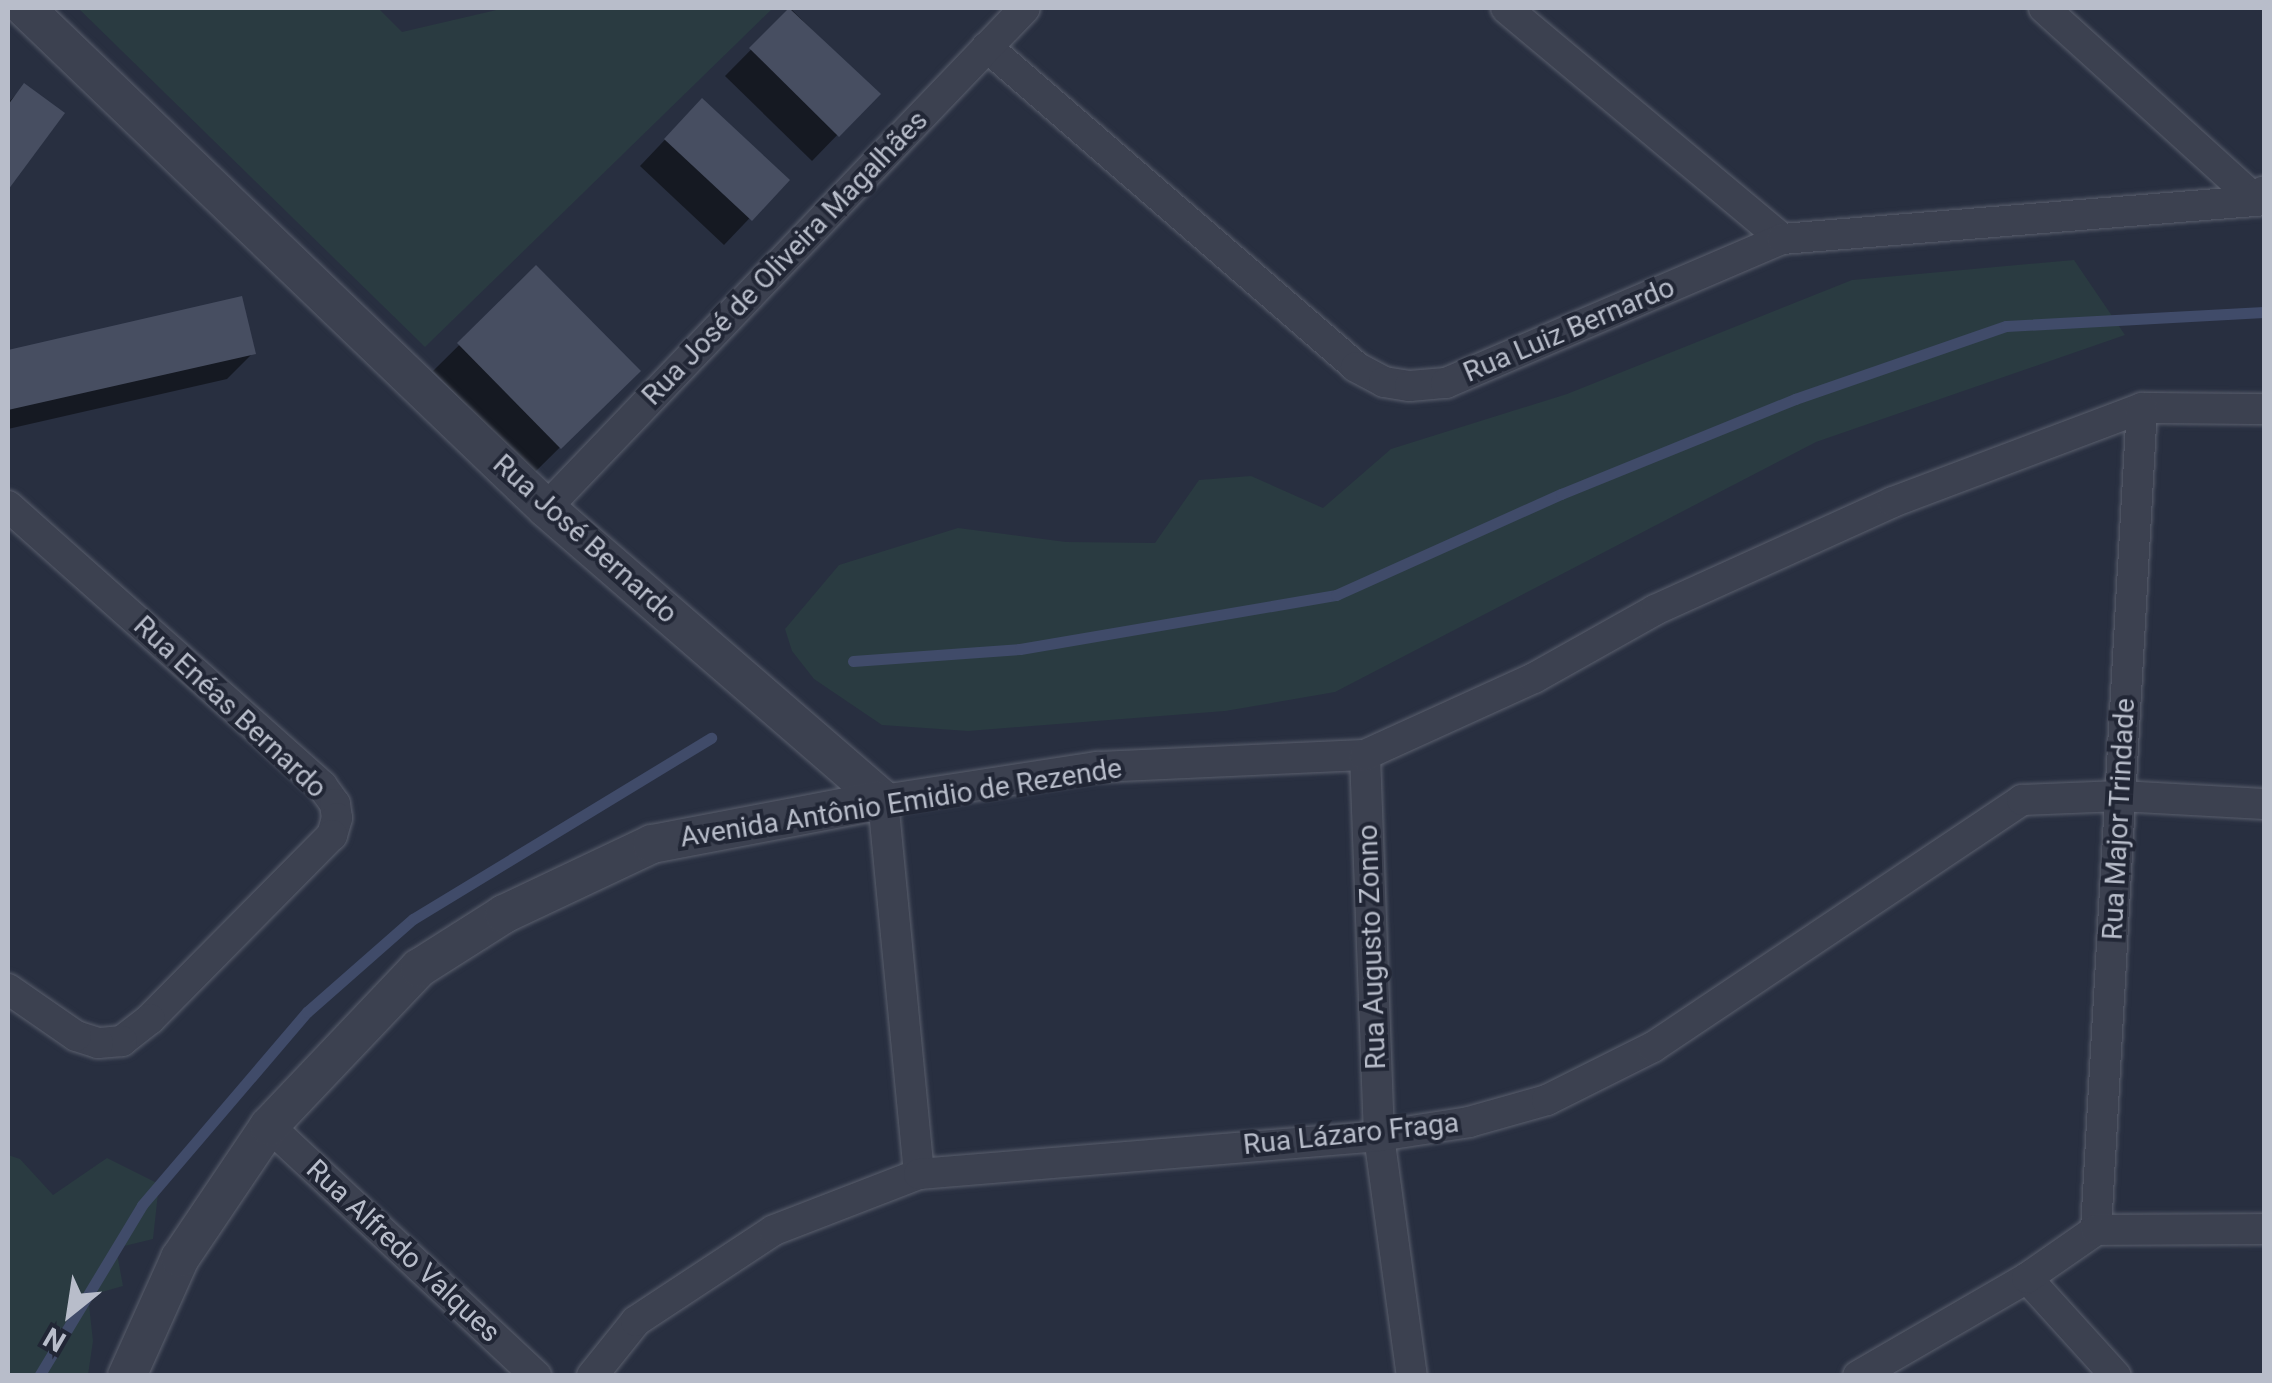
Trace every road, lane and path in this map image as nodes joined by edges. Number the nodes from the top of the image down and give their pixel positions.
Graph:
1 (25, 8) edge
2 (1025, 8) edge
3 (1506, 8) edge
4 (2044, 8) edge
5 (988, 46) junction
6 (2262, 197) edge
7 (1782, 239) junction
8 (2142, 408) junction
9 (2264, 409) edge
10 (8, 506) edge
11 (546, 508) junction
12 (1365, 755) junction
13 (2120, 796) junction
14 (883, 800) junction
15 (2264, 804) edge
16 (8, 990) edge
17 (270, 1126) junction
18 (1379, 1136) junction
19 (919, 1174) junction
20 (2264, 1229) edge
21 (2096, 1230) junction
22 (2027, 1278) junction
23 (127, 1376) edge
24 (536, 1376) edge
25 (592, 1376) edge
26 (1412, 1376) edge
27 (1858, 1376) edge
28 (2116, 1376) edge

1 - 11 street, Rua José Bernardo
2 - 5 street, Rua José de Oliveira Magalhães
3 - 7 street
4 - 6 street
5 - 7 street, Rua Luiz Bernardo
5 - 11 street, Rua José de Oliveira Magalhães
6 - 7 street, Rua Luiz Bernardo
8 - 9 street, Avenida Antônio Emidio de Rezende
8 - 12 street, Avenida Antônio Emidio de Rezende
8 - 13 street, Rua Major Trindade
10 - 16 street, Rua Enéas Bernardo
11 - 14 street, Rua José Bernardo
12 - 14 street, Avenida Antônio Emidio de Rezende
12 - 18 street, Rua Augusto Zonno
13 - 15 street, Rua Lázaro Fraga
13 - 18 street, Rua Lázaro Fraga
13 - 21 street, Rua Major Trindade
14 - 17 street, Avenida Antônio Emidio de Rezende
14 - 19 street
17 - 23 street, Avenida Antônio Emidio de Rezende
17 - 24 street, Rua Alfredo Valques
18 - 19 street, Rua Lázaro Fraga
18 - 26 street, Rua Augusto Zonno
19 - 25 street, Rua Lázaro Fraga
20 - 21 street
21 - 22 street
22 - 27 street
22 - 28 street

